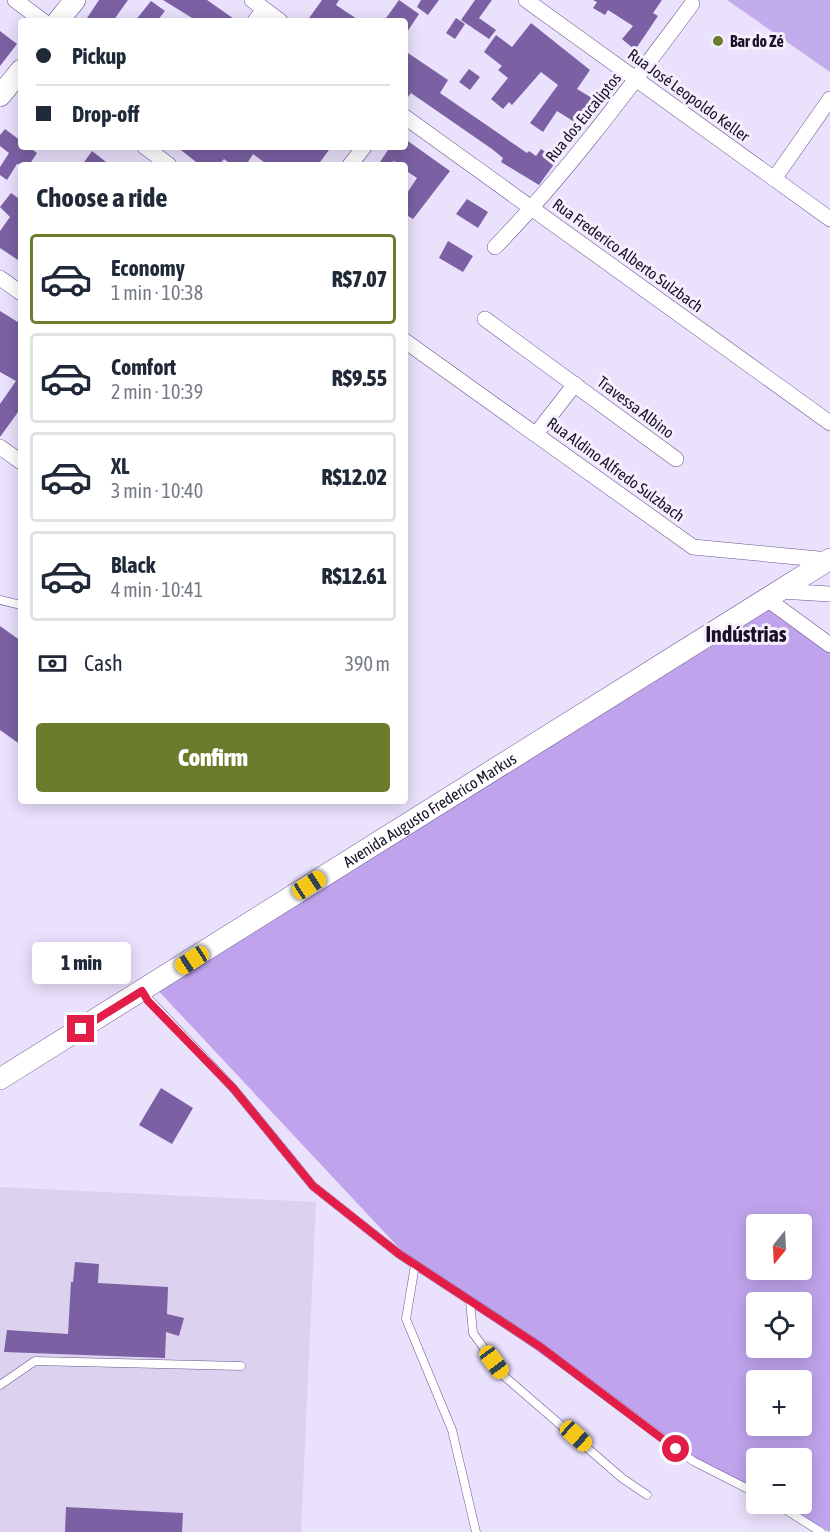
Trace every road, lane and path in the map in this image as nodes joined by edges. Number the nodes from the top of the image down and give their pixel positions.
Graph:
1 (15, 0) edge
2 (75, 0) edge
3 (526, 0) edge
4 (692, 4) dead end
5 (257, 10) edge
6 (39, 18) edge
7 (60, 18) edge
8 (274, 18) edge
9 (18, 73) edge
10 (636, 78) junction
11 (0, 96) edge
12 (830, 99) edge
13 (408, 119) edge
14 (154, 150) edge
15 (362, 150) edge
16 (166, 162) edge
17 (352, 162) edge
18 (774, 179) junction
19 (533, 208) junction
20 (830, 219) edge
21 (495, 247) dead end
22 (0, 278) edge
23 (18, 291) edge
24 (485, 319) dead end
25 (408, 343) edge
26 (575, 384) junction
27 (830, 423) edge
28 (536, 434) junction
29 (0, 447) edge
30 (676, 459) dead end
31 (18, 460) edge
32 (830, 560) edge
33 (830, 594) edge
34 (774, 595) junction
35 (0, 600) edge
36 (18, 604) edge
37 (830, 645) edge
38 (142, 991) junction
39 (0, 1079) edge
40 (415, 1265) junction
41 (470, 1301) junction
42 (241, 1366) dead end
43 (0, 1385) edge
44 (746, 1488) edge
45 (647, 1495) dead end
46 (792, 1514) edge
47 (476, 1532) edge
48 (821, 1532) edge

1 - 6 street
2 - 7 street
3 - 10 street, Rua José Leopoldo Keller
4 - 10 street, Rua dos Eucaliptos
5 - 8 street
9 - 11 street
10 - 18 street, Rua José Leopoldo Keller
10 - 19 street, Rua dos Eucaliptos
12 - 18 street
13 - 19 street, Rua Frederico Alberto Sulzbach
14 - 16 street
15 - 17 street
18 - 20 street, Rua José Leopoldo Keller
19 - 21 street, Rua dos Eucaliptos
19 - 27 street, Rua Frederico Alberto Sulzbach
22 - 23 street
24 - 26 street, Travessa Albino
25 - 28 street, Rua Aldino Alfredo Sulzbach
26 - 28 street, Travessa Albino
26 - 30 street, Travessa Albino
28 - 32 street, Rua Aldino Alfredo Sulzbach
29 - 31 street
32 - 34 street, Avenida Augusto Frederico Markus
33 - 34 street
34 - 37 street
34 - 38 street, Avenida Augusto Frederico Markus
35 - 36 lane
38 - 39 street, Avenida Augusto Frederico Markus
38 - 40 lane
40 - 41 lane
40 - 47 lane
41 - 44 lane
41 - 45 lane
42 - 43 lane
46 - 48 lane

